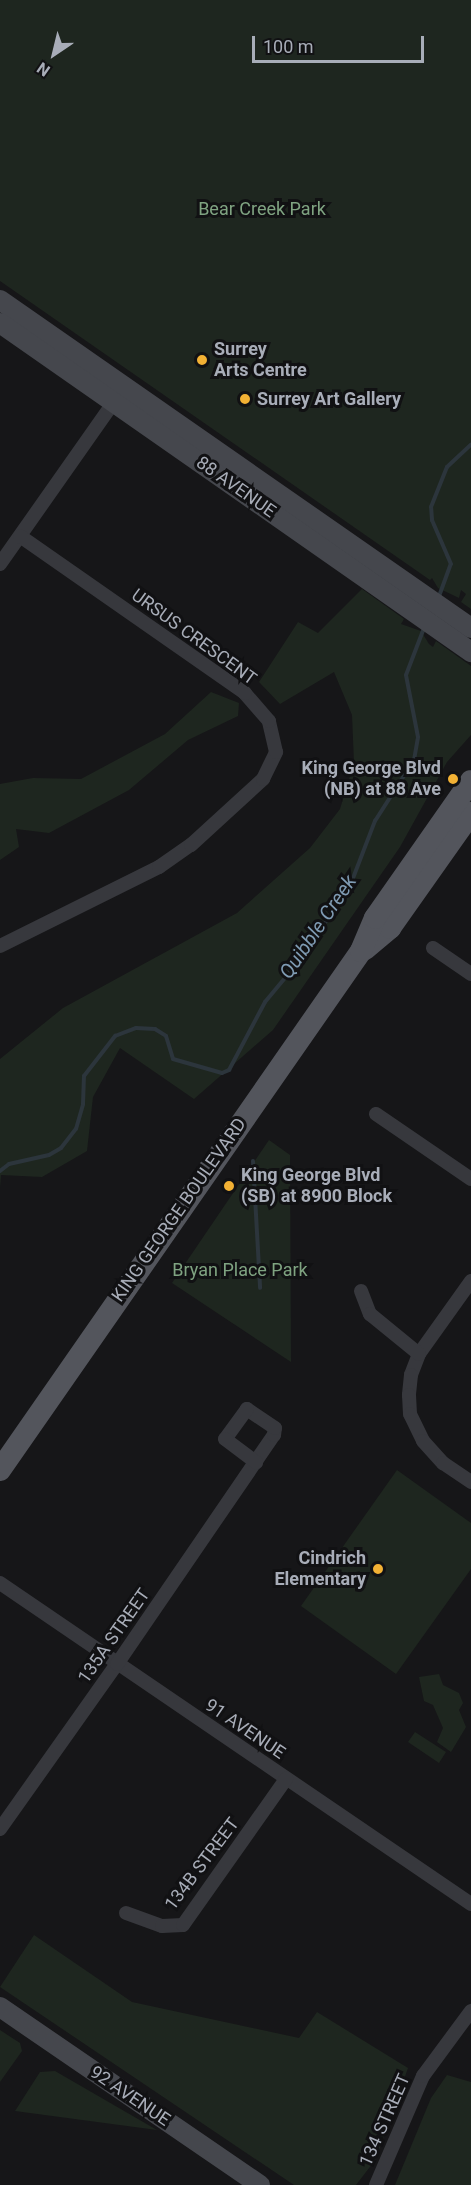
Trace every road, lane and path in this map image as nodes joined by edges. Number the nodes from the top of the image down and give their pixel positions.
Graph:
1 (0, 300) edge
2 (0, 323) edge
3 (139, 397) junction
4 (114, 402) junction
5 (20, 536) junction
6 (0, 564) edge
7 (431, 612) junction
8 (471, 628) edge
9 (471, 652) edge
10 (471, 781) edge
11 (471, 813) edge
12 (0, 946) edge
13 (433, 948) dead end
14 (361, 951) junction
15 (471, 974) edge
16 (376, 1114) dead end
17 (471, 1179) edge
18 (471, 1281) edge
19 (361, 1292) dead end
20 (419, 1354) junction
21 (256, 1462) dead end
22 (0, 1470) edge
23 (471, 1482) edge
24 (0, 1583) edge
25 (117, 1664) junction
26 (286, 1779) junction
27 (0, 1829) edge
28 (471, 1904) edge
29 (126, 1913) dead end
30 (0, 2007) edge
31 (471, 2011) edge
32 (260, 2185) edge
33 (376, 2185) edge

1 - 3 main road, 88 AVENUE
2 - 4 main road, 88 AVENUE
3 - 4 main road
3 - 7 main road, 88 AVENUE
4 - 5 street
4 - 7 main road, 88 AVENUE
5 - 6 street
5 - 12 street, URSUS CRESCENT
7 - 8 main road, 88 AVENUE
7 - 9 main road, 88 AVENUE
10 - 14 main road, KING GEORGE BOULEVARD
11 - 14 main road, KING GEORGE BOULEVARD
13 - 15 street
14 - 22 main road, KING GEORGE BOULEVARD
16 - 17 street
18 - 20 street
19 - 20 street
20 - 23 street
21 - 25 street, 135A STREET
24 - 25 street, 91 AVENUE
25 - 26 street, 91 AVENUE
25 - 27 street, 135A STREET
26 - 28 street, 91 AVENUE
26 - 29 street, 134B STREET
30 - 32 main road, 92 AVENUE
31 - 33 street, 134 STREET

